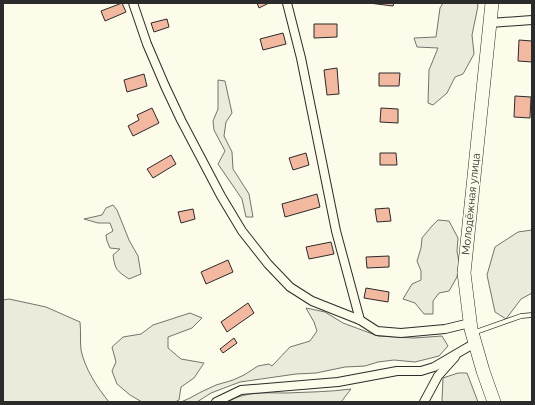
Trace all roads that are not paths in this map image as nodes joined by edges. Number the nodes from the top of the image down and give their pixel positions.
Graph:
1 (133, 3) edge
2 (287, 3) edge
3 (492, 3) edge
4 (532, 20) edge
5 (490, 23) junction
6 (532, 315) edge
7 (360, 320) junction
8 (472, 333) junction
9 (459, 352) junction
10 (216, 402) edge
11 (424, 402) edge
12 (494, 402) edge

1 - 7 street
2 - 7 street
3 - 5 main road, Молодёжная улица
4 - 5 street
5 - 8 main road, Молодёжная улица
6 - 8 lane
7 - 8 street
8 - 9 street
8 - 12 main road, Молодёжная улица
9 - 10 street
9 - 11 street

